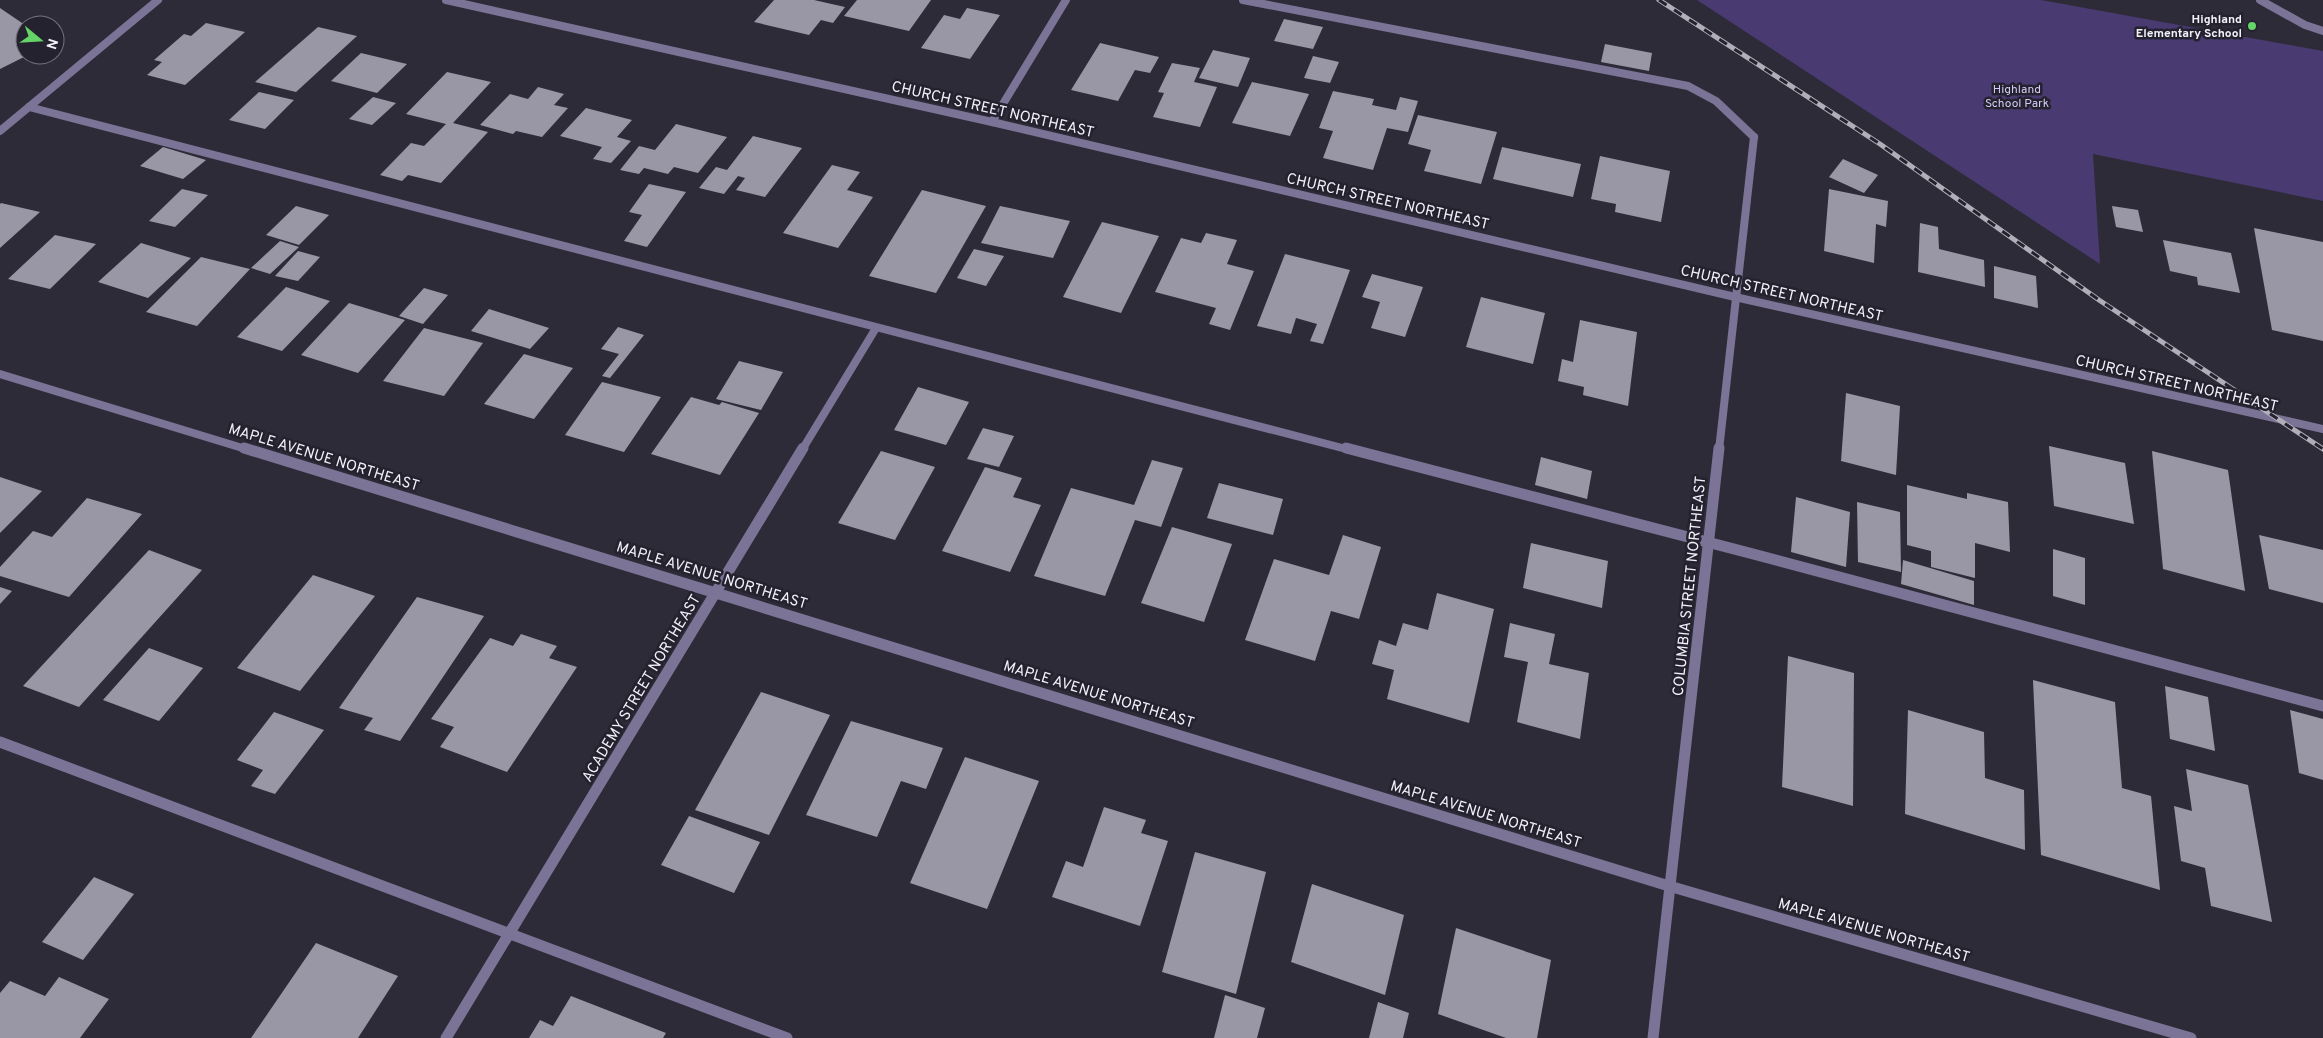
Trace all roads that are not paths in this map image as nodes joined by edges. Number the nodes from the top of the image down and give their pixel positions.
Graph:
1 (158, 0) edge
2 (446, 0) edge
3 (1066, 0) edge
4 (1243, 0) edge
5 (2260, 0) edge
6 (2323, 31) edge
7 (29, 107) junction
8 (992, 122) junction
9 (0, 132) edge
10 (1735, 297) junction
11 (876, 328) junction
12 (0, 374) edge
13 (2323, 429) edge
14 (1710, 543) junction
15 (716, 592) junction
16 (2323, 706) edge
17 (0, 742) edge
18 (1670, 886) junction
19 (508, 935) junction
20 (446, 1038) edge
21 (787, 1038) edge
22 (1654, 1038) edge
23 (2191, 1038) edge

1 - 7 street
2 - 8 street, CHURCH STREET NORTHEAST
3 - 8 street
4 - 10 street, COLUMBIA STREET NORTHEAST
5 - 6 street
7 - 9 street
7 - 11 street
8 - 10 street, CHURCH STREET NORTHEAST
10 - 13 street, CHURCH STREET NORTHEAST
10 - 14 street, COLUMBIA STREET NORTHEAST
11 - 14 street
11 - 15 street, ACADEMY STREET NORTHEAST
12 - 15 street, MAPLE AVENUE NORTHEAST
14 - 16 street
14 - 18 street, COLUMBIA STREET NORTHEAST
15 - 18 street, MAPLE AVENUE NORTHEAST
15 - 19 street, ACADEMY STREET NORTHEAST
17 - 19 street
18 - 22 street, COLUMBIA STREET NORTHEAST
18 - 23 street, MAPLE AVENUE NORTHEAST
19 - 20 street, ACADEMY STREET NORTHEAST
19 - 21 street

